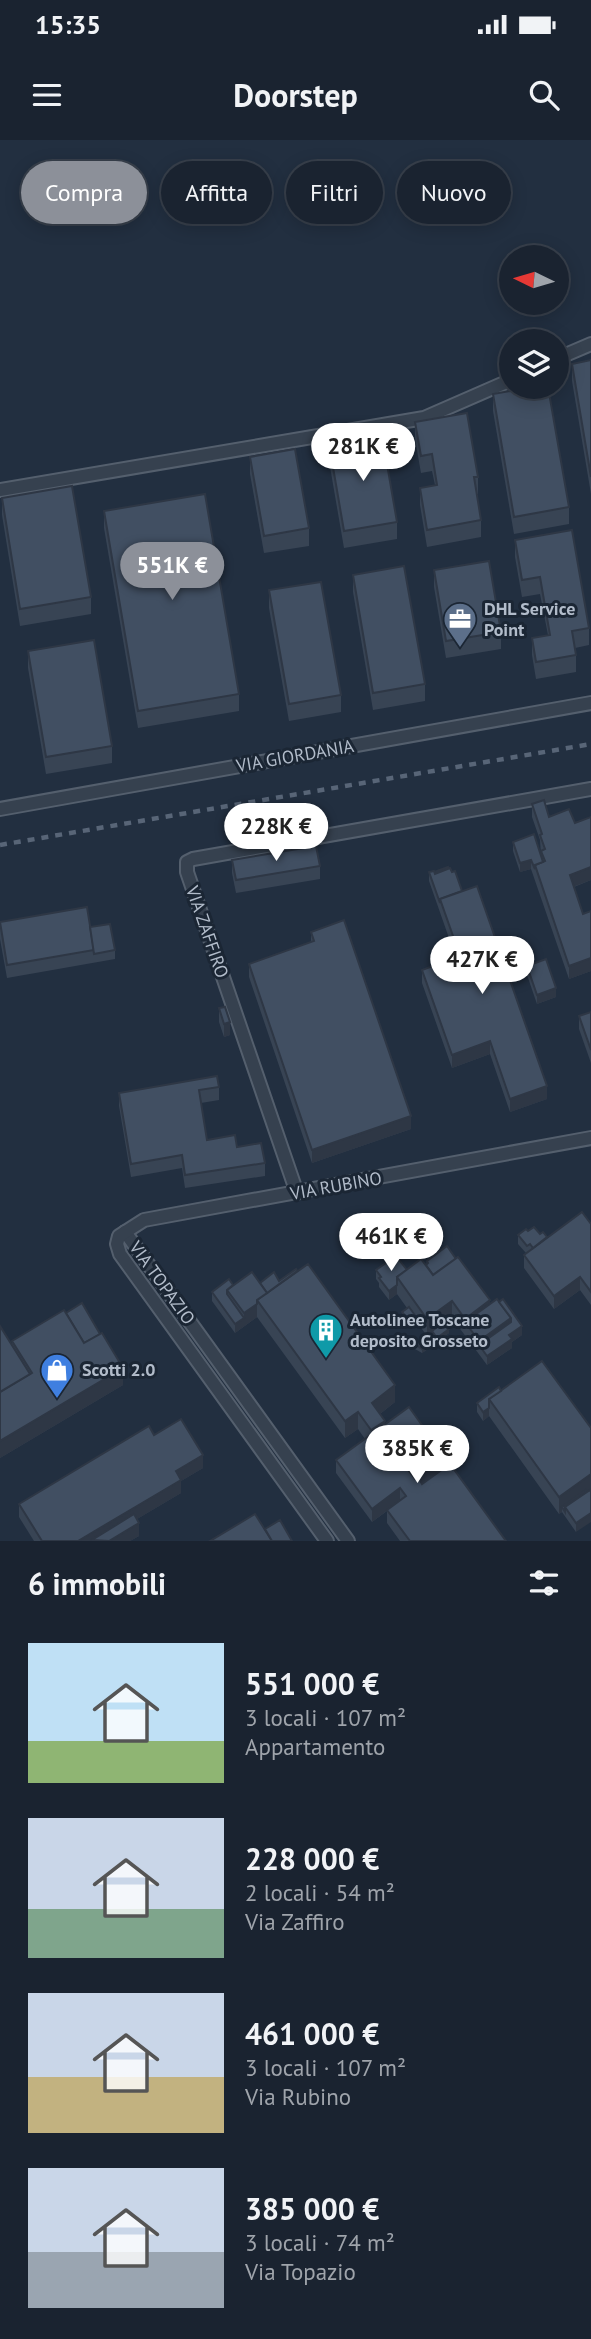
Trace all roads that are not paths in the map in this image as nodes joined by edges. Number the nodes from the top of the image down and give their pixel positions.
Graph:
1 (591, 344) edge
2 (569, 353) edge
3 (499, 385) edge
4 (0, 490) edge
5 (591, 703) edge
6 (591, 789) edge
7 (0, 809) edge
8 (591, 1138) edge
9 (297, 1193) junction
10 (125, 1232) junction
11 (327, 1541) edge
12 (348, 1541) edge

1 - 2 street
3 - 4 street
5 - 7 street, VIA GIORDANIA
6 - 9 street, VIA ZAFFIRO
8 - 9 street, VIA RUBINO
9 - 10 street, VIA RUBINO
10 - 11 street, VIA TOPAZIO
10 - 12 street, VIA TOPAZIO

